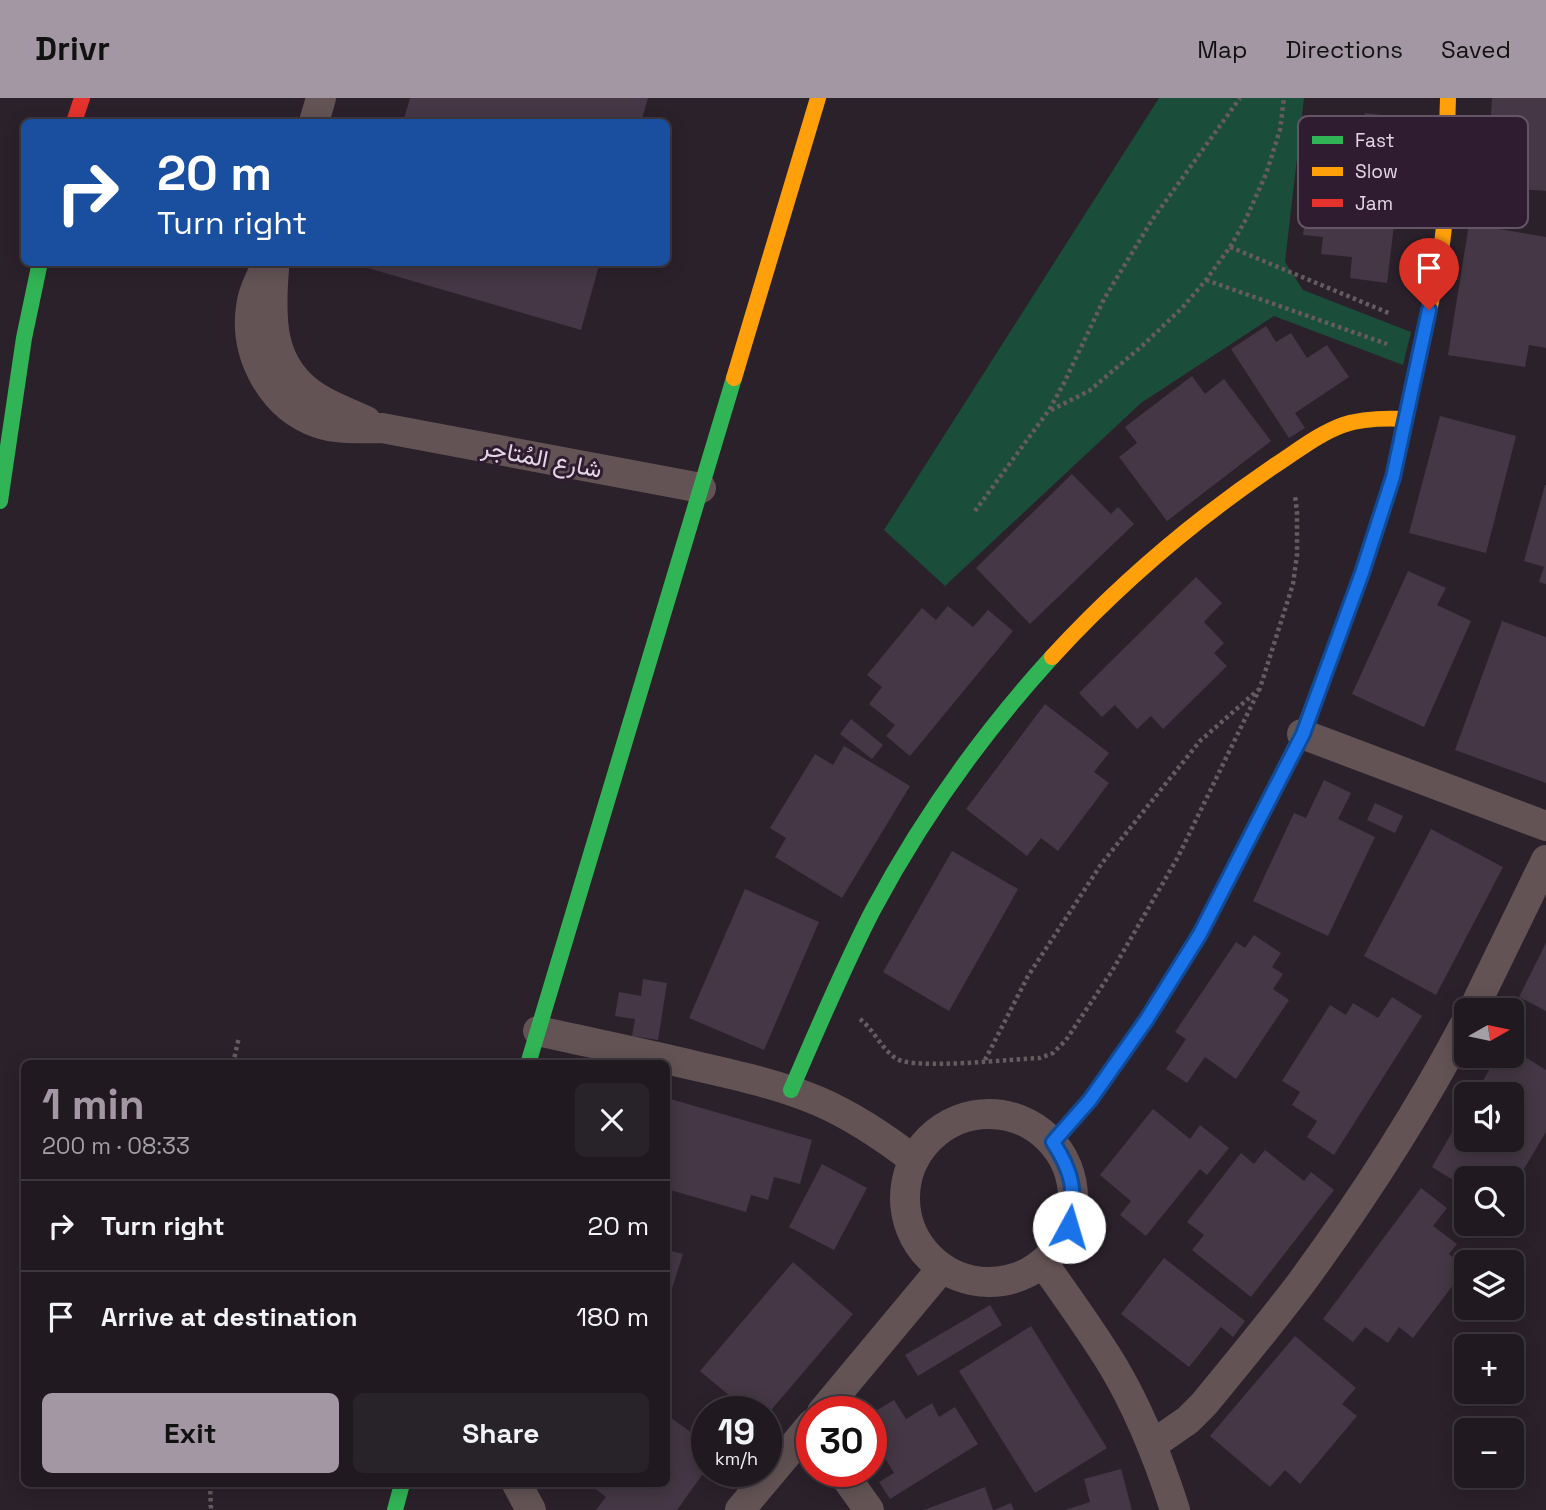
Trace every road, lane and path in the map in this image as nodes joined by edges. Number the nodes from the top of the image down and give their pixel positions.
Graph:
1 (79, 98) edge
2 (321, 98) edge
3 (818, 98) edge
4 (1284, 98) edge
5 (1448, 98) edge
6 (1238, 99) edge
7 (1447, 116) edge
8 (74, 119) edge
9 (314, 119) edge
10 (1444, 228) edge
11 (1230, 247) junction
12 (39, 266) edge
13 (266, 266) edge
14 (274, 266) edge
15 (1206, 279) junction
16 (1425, 328) junction
17 (1420, 355) junction
18 (1049, 411) junction
19 (1406, 419) junction
20 (382, 428) junction
21 (1289, 456) junction
22 (701, 488) junction
23 (0, 500) edge
24 (975, 511) dead end
25 (1260, 688) junction
26 (1303, 734) junction
27 (1546, 826) edge
28 (1546, 860) edge
29 (831, 998) junction
30 (1479, 998) edge
31 (538, 1031) junction
32 (239, 1037) dead end
33 (1454, 1045) edge
34 (234, 1060) edge
35 (529, 1060) edge
36 (669, 1060) edge
37 (670, 1060) edge
38 (984, 1061) junction
39 (791, 1090) junction
40 (1053, 1142) junction
41 (914, 1160) junction
42 (1043, 1263) junction
43 (942, 1268) junction
44 (837, 1396) edge
45 (1152, 1445) junction
46 (796, 1446) edge
47 (210, 1487) edge
48 (401, 1487) edge
49 (519, 1487) edge
50 (853, 1487) edge
51 (211, 1510) edge
52 (395, 1510) edge
53 (531, 1510) edge
54 (740, 1510) edge
55 (869, 1510) edge
56 (1175, 1510) edge

1 - 8 main road
2 - 9 street
3 - 22 main road
4 - 11 path
5 - 7 main road
6 - 18 path
10 - 16 main road
11 - 15 path
11 - 16 path
12 - 23 main road
13 - 20 street, شارع المُتاجر
14 - 20 street, شارع المُتاجر
15 - 17 path
15 - 18 path
16 - 17 main road
17 - 19 main road
18 - 24 path
19 - 21 main road
19 - 26 main road
20 - 22 street, شارع المُتاجر
21 - 25 path
21 - 29 main road
22 - 31 main road
25 - 38 path
25 - 38 path
26 - 27 street
26 - 40 main road
28 - 30 street
29 - 38 path
29 - 39 main road
31 - 35 main road
31 - 36 street
32 - 34 path
33 - 45 street
37 - 39 street
39 - 41 street
40 - 41 street
40 - 42 street
41 - 43 street
42 - 43 street
42 - 45 street
43 - 44 street
45 - 56 street
46 - 54 street
47 - 51 path
48 - 52 main road
49 - 53 street
50 - 55 street

